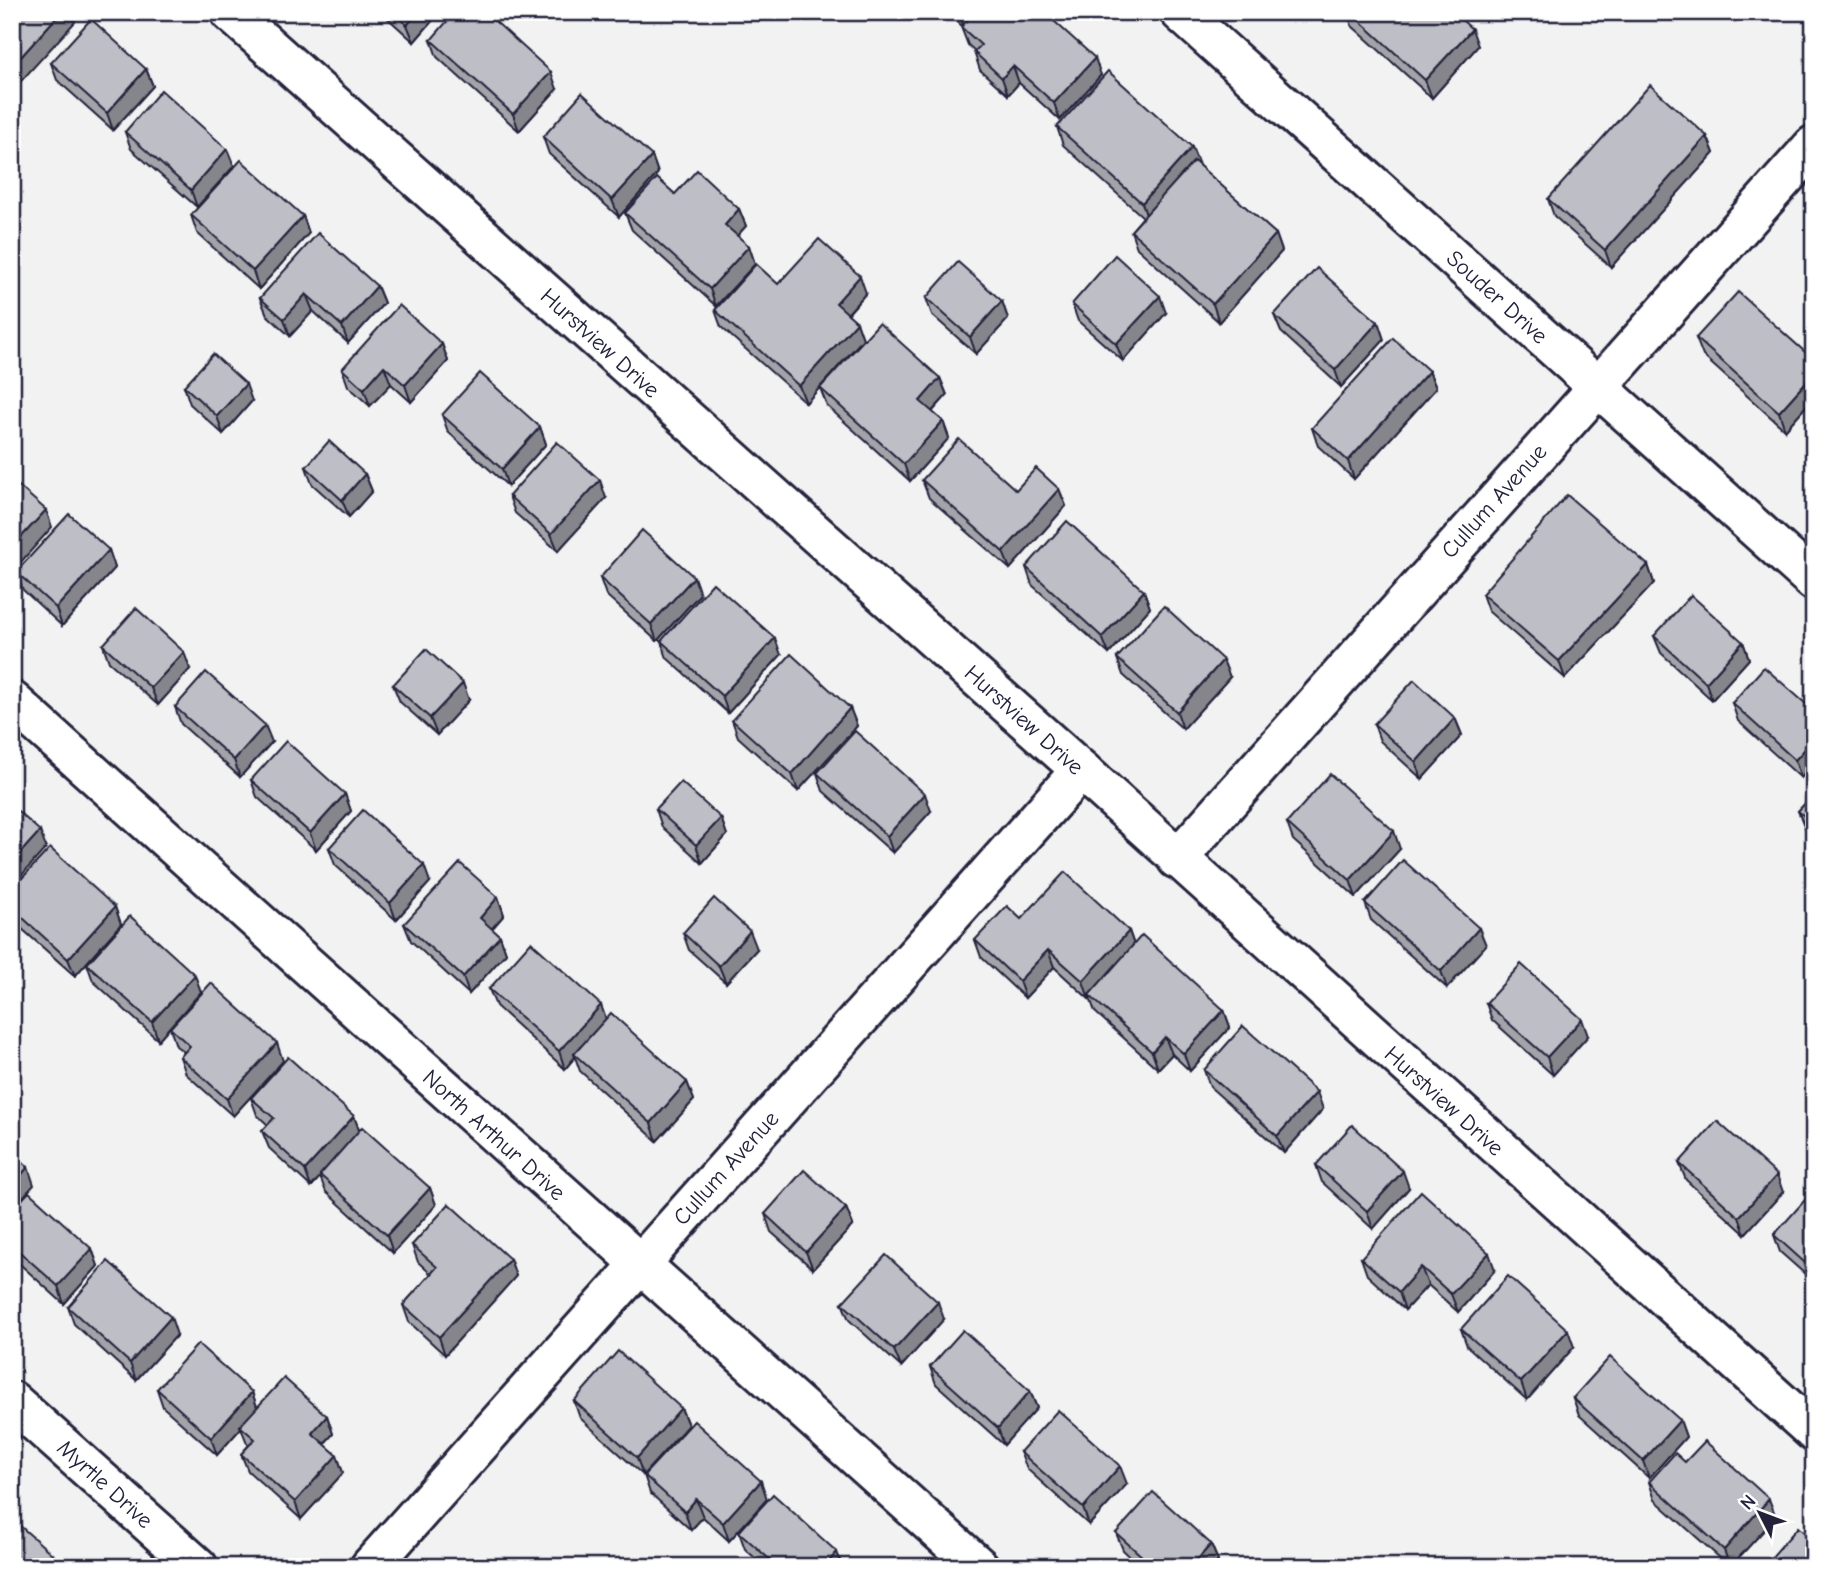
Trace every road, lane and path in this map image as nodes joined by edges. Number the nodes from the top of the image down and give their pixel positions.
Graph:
1 (230, 12) edge
2 (1180, 12) edge
3 (1814, 145) edge
4 (1596, 386) junction
5 (1814, 581) edge
6 (12, 701) edge
7 (1081, 770) junction
8 (1177, 859) junction
9 (639, 1265) junction
10 (12, 1401) edge
11 (1814, 1432) edge
12 (198, 1567) edge
13 (370, 1567) edge
14 (979, 1567) edge

1 - 7 street, Hurstview Drive
2 - 4 street, Souder Drive
3 - 4 street, Cullum Avenue
4 - 5 street, Souder Drive
4 - 8 street, Cullum Avenue
6 - 9 street, North Arthur Drive
7 - 8 street, Hurstview Drive
7 - 9 street, Cullum Avenue
8 - 11 street, Hurstview Drive
9 - 13 street, Cullum Avenue
9 - 14 street, North Arthur Drive
10 - 12 street, Myrtle Drive

